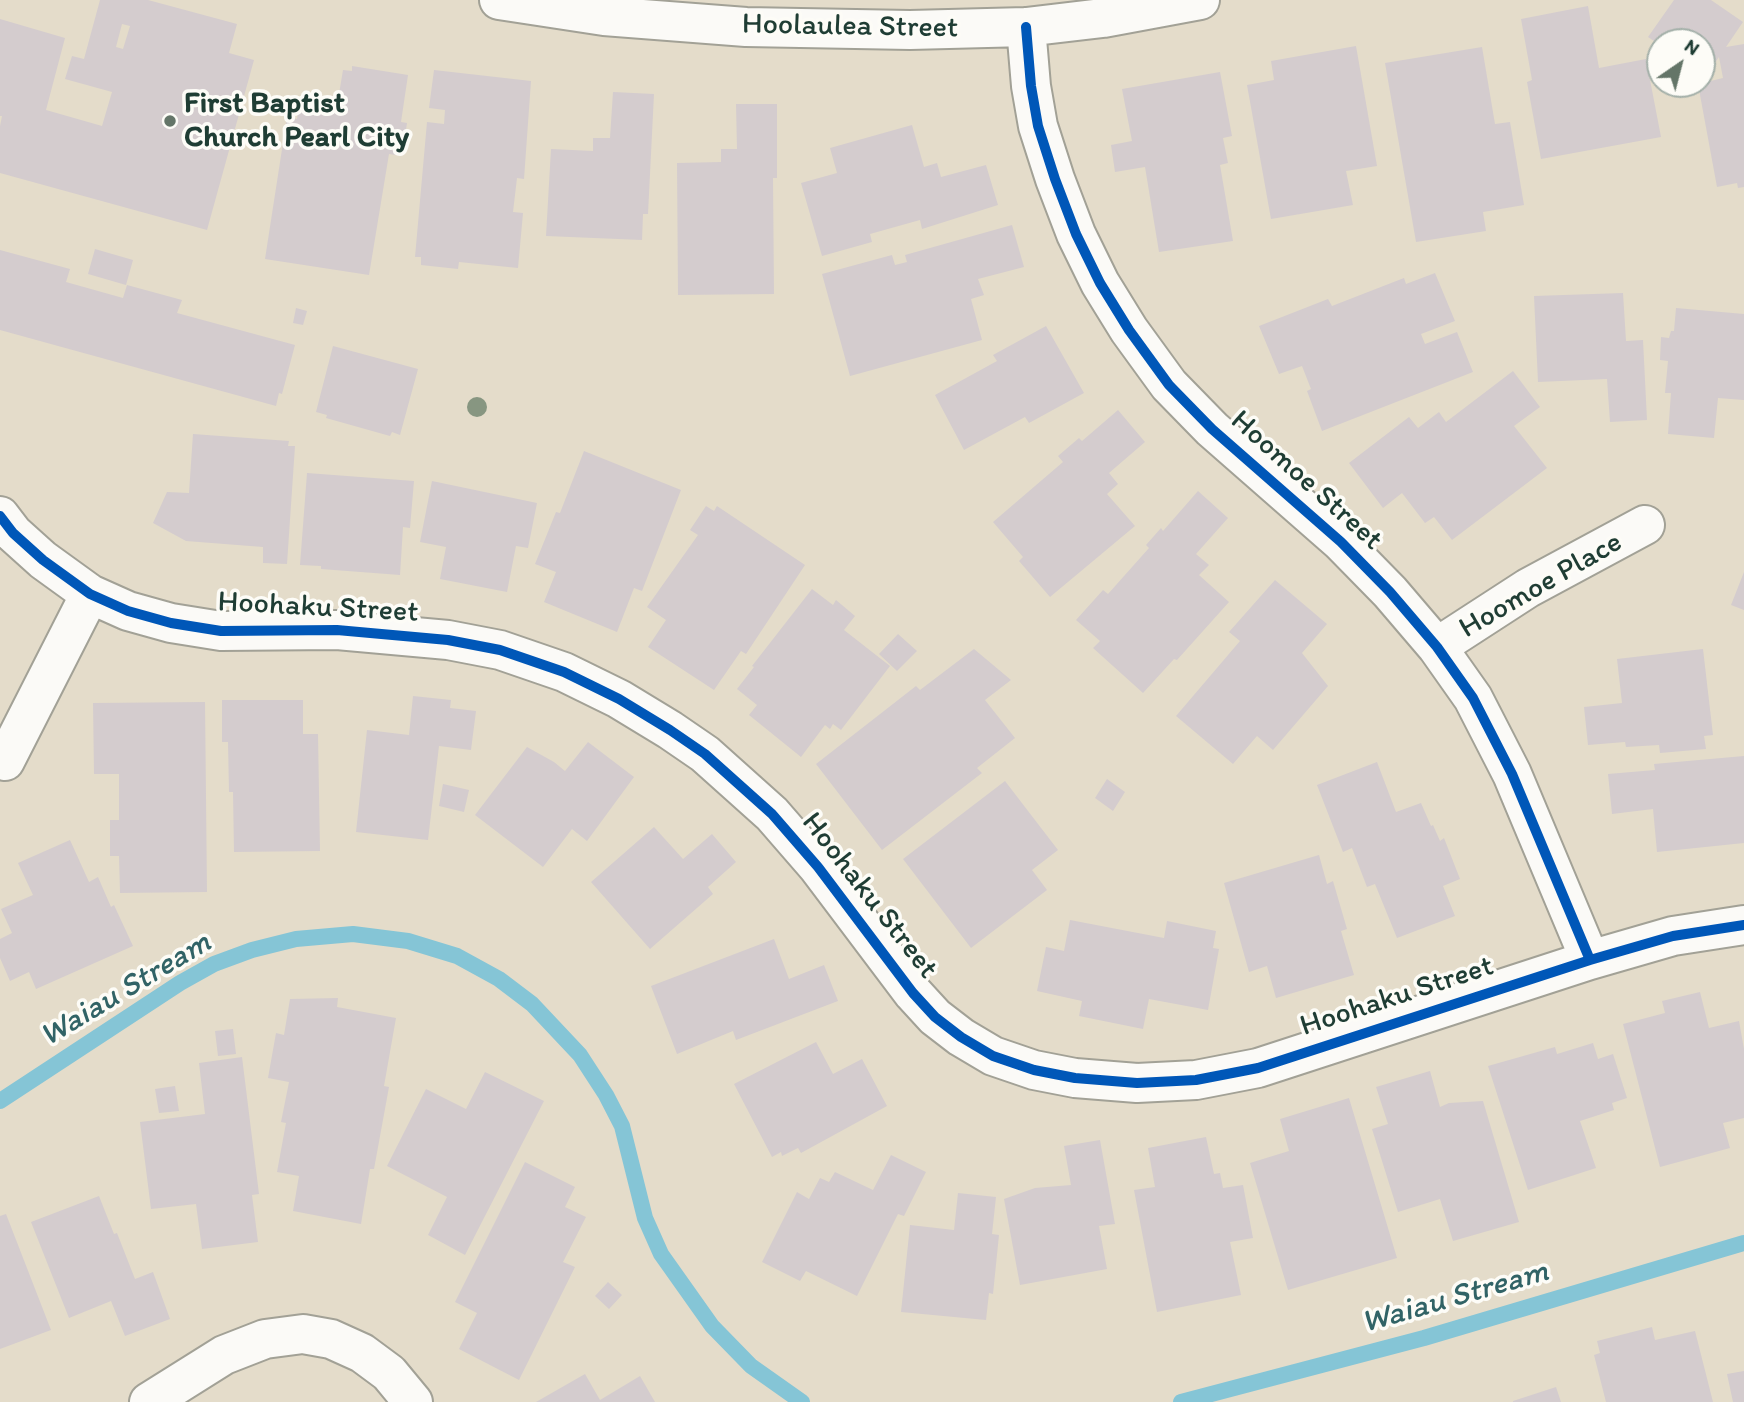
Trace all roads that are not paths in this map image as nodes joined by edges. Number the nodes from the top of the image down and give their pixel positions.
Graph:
1 (499, 0) edge
2 (1200, 0) edge
3 (1026, 27) junction
4 (0, 516) edge
5 (1645, 525) dead end
6 (90, 594) junction
7 (1437, 647) junction
8 (5, 761) dead end
9 (1744, 925) edge
10 (1590, 960) junction
11 (149, 1402) edge
12 (413, 1402) edge

1 - 3 street, Hoolaulea Street
2 - 3 street, Hoolaulea Street
3 - 7 street, Hoomoe Street
4 - 6 street, Hoohaku Street
5 - 7 street, Hoomoe Place
6 - 8 street
6 - 10 street, Hoohaku Street
7 - 10 street, Hoomoe Street
9 - 10 street, Hoohaku Street
11 - 12 street

